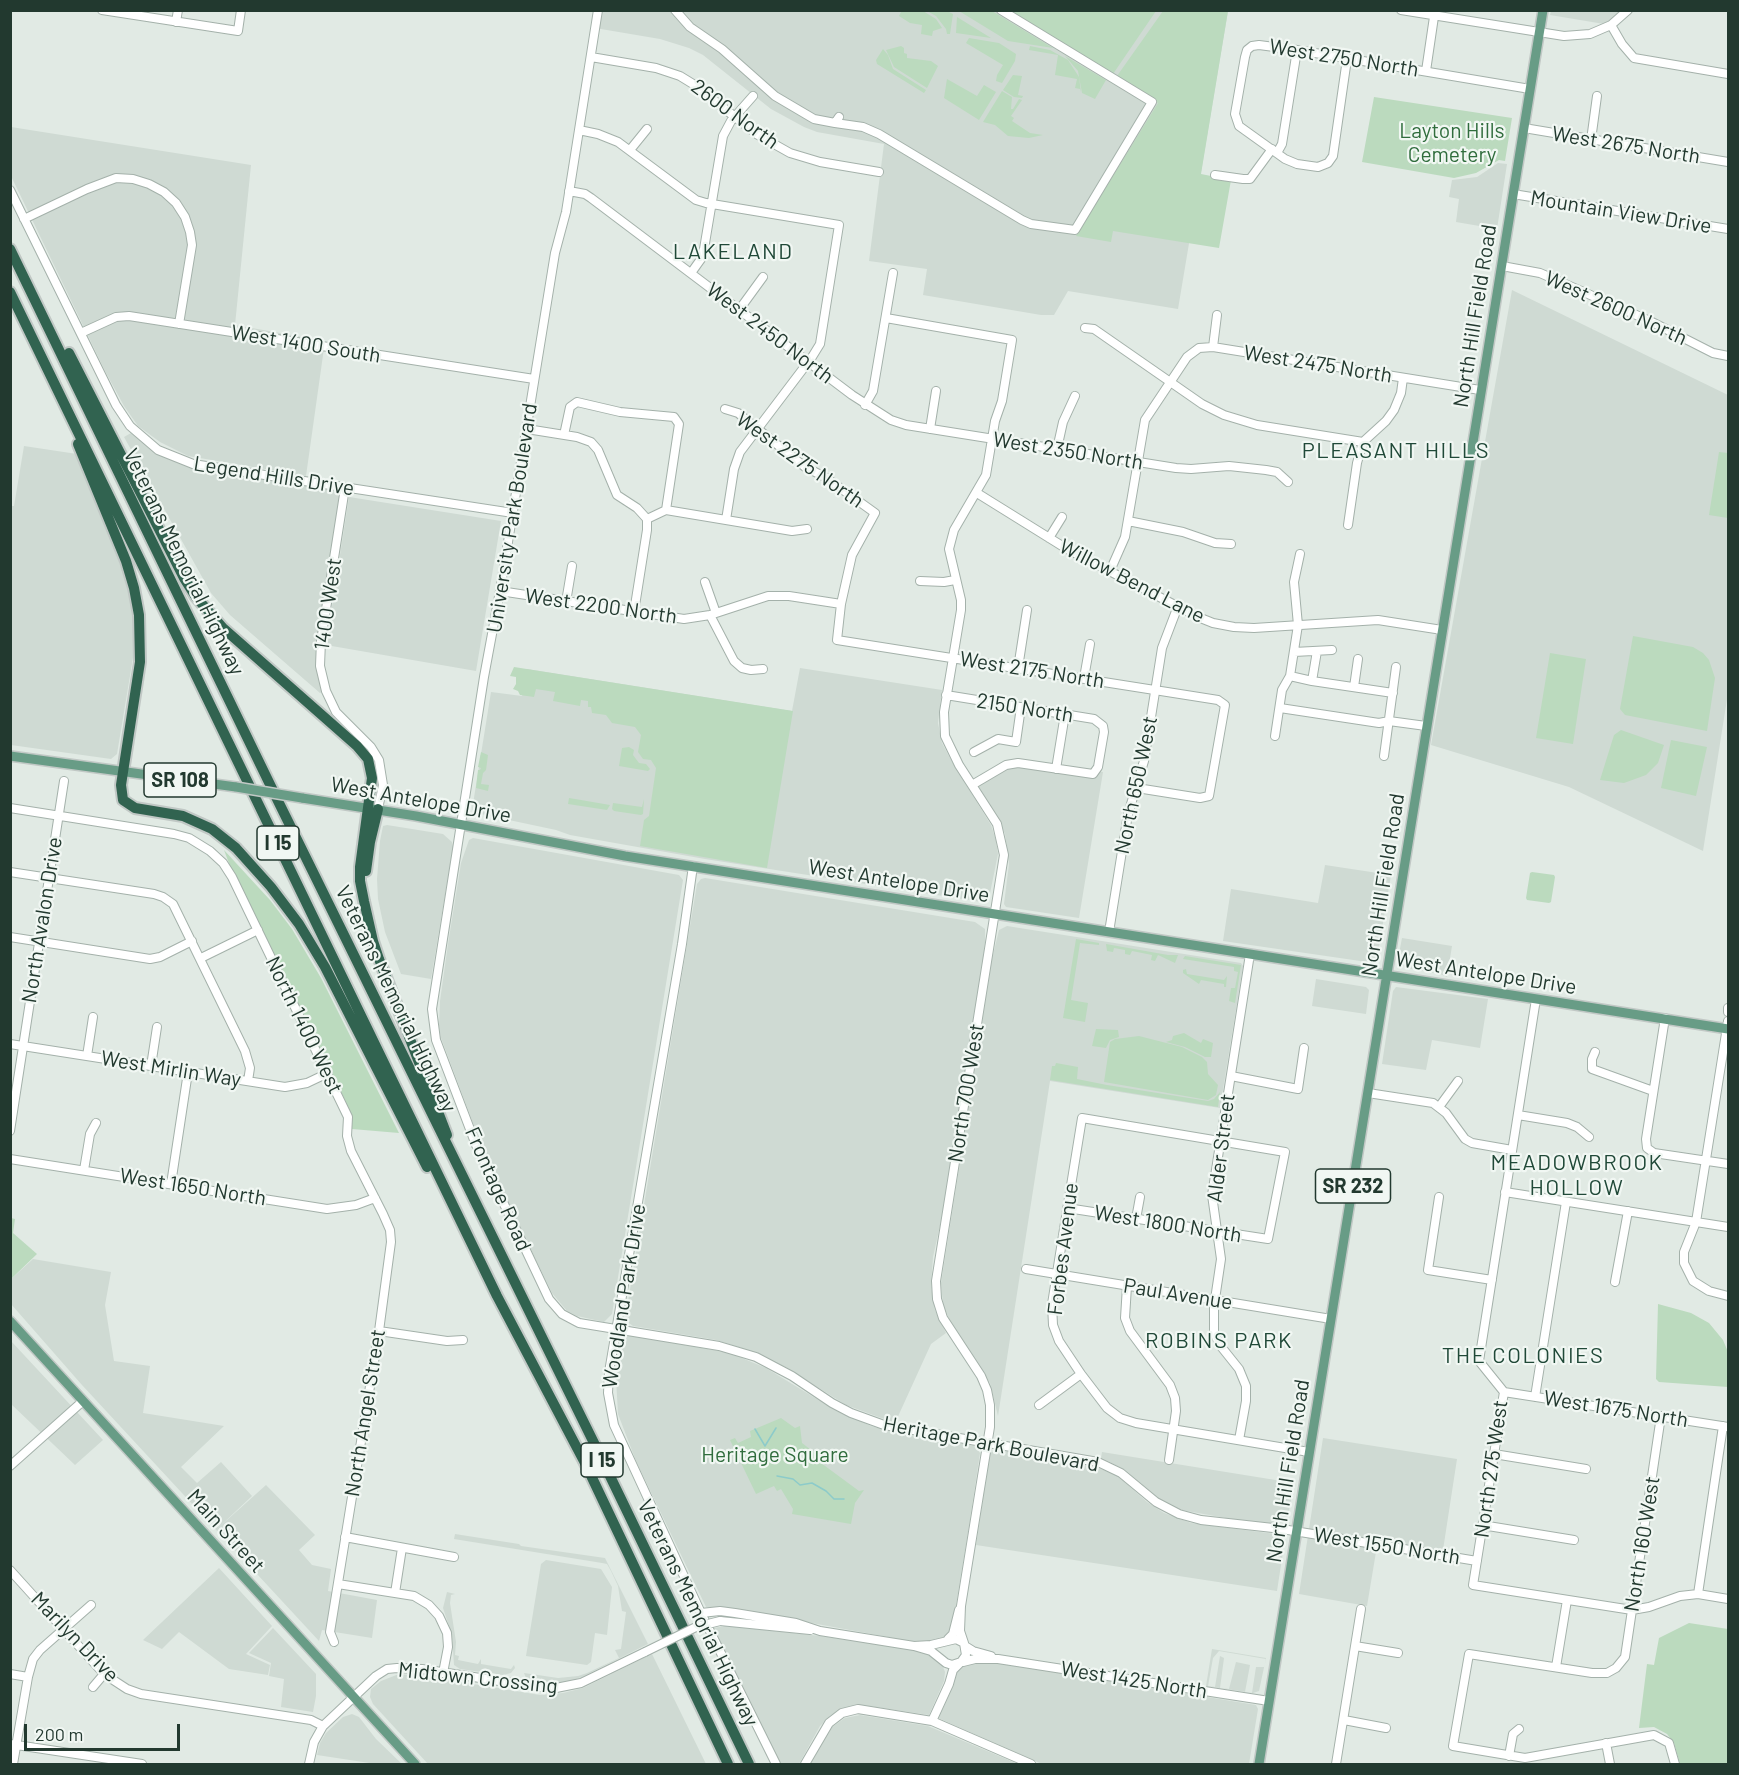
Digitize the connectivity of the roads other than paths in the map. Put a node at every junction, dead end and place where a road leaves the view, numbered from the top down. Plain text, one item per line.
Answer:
1 (102, 10) edge
2 (178, 10) edge
3 (241, 10) edge
4 (598, 10) edge
5 (675, 10) edge
6 (1001, 10) edge
7 (1401, 10) edge
8 (1542, 10) edge
9 (1628, 10) edge
10 (1435, 13) edge
11 (177, 22) junction
12 (1611, 25) junction
13 (1539, 32) junction
14 (1297, 50) junction
15 (591, 57) junction
16 (1347, 59) junction
17 (1426, 71) junction
18 (1728, 74) edge
19 (1530, 88) junction
20 (753, 96) dead end
21 (1598, 96) dead end
22 (735, 117) junction
23 (1524, 128) junction
24 (647, 129) dead end
25 (579, 130) junction
26 (1590, 140) junction
27 (630, 150) junction
28 (1275, 151) junction
29 (1728, 162) edge
30 (879, 172) dead end
31 (1215, 175) dead end
32 (10, 190) edge
33 (569, 191) junction
34 (1513, 194) junction
35 (711, 204) junction
36 (24, 219) junction
37 (1728, 230) edge
38 (10, 249) edge
39 (1502, 266) junction
40 (21, 270) junction
41 (692, 273) junction
42 (893, 273) dead end
43 (763, 277) dead end
44 (10, 292) edge
45 (739, 310) junction
46 (1217, 315) dead end
47 (886, 318) junction
48 (179, 324) junction
49 (1085, 328) dead end
50 (81, 333) junction
51 (1213, 347) junction
52 (1728, 356) edge
53 (808, 362) junction
54 (1403, 378) junction
55 (534, 379) junction
56 (1170, 381) junction
57 (59, 390) junction
58 (1480, 390) junction
59 (936, 392) dead end
60 (852, 395) joint
61 (1075, 396) dead end
62 (865, 405) junction
63 (725, 408) dead end
64 (526, 429) junction
65 (758, 429) junction
66 (930, 429) junction
67 (564, 435) junction
68 (992, 438) junction
69 (1363, 442) junction
70 (1058, 449) junction
71 (1137, 462) junction
72 (1288, 482) dead end
73 (345, 488) junction
74 (977, 494) junction
75 (666, 510) junction
76 (513, 513) junction
77 (1062, 517) dead end
78 (647, 519) junction
79 (726, 520) junction
80 (1128, 521) junction
81 (1348, 525) dead end
82 (807, 529) dead end
83 (1049, 538) junction
84 (1231, 544) dead end
85 (1300, 554) dead end
86 (572, 566) dead end
87 (1110, 571) junction
88 (955, 580) junction
89 (920, 581) dead end
90 (705, 582) dead end
91 (500, 591) junction
92 (566, 602) junction
93 (841, 604) junction
94 (1178, 606) junction
95 (1027, 610) dead end
96 (634, 612) junction
97 (713, 614) junction
98 (1298, 625) junction
99 (1443, 630) junction
100 (1090, 644) dead end
101 (1332, 650) dead end
102 (1317, 651) junction
103 (1294, 652) junction
104 (953, 658) junction
105 (1358, 659) dead end
106 (1396, 667) dead end
107 (1018, 668) junction
108 (763, 669) dead end
109 (1290, 676) junction
110 (1084, 678) junction
111 (1312, 681) junction
112 (1354, 687) junction
113 (1155, 690) junction
114 (1393, 693) junction
115 (946, 695) junction
116 (1021, 707) junction
117 (1280, 708) junction
118 (1065, 714) junction
119 (1389, 721) junction
120 (1426, 726) junction
121 (1275, 736) dead end
122 (974, 752) dead end
123 (10, 756) edge
124 (1384, 756) dead end
125 (1056, 769) junction
126 (123, 772) junction
127 (64, 781) dead end
128 (972, 785) junction
129 (1137, 788) junction
130 (10, 808) edge
131 (373, 808) junction
132 (59, 815) junction
133 (461, 824) junction
134 (693, 866) junction
135 (10, 872) edge
136 (49, 878) junction
137 (995, 914) junction
138 (258, 930) junction
139 (1108, 932) junction
140 (10, 937) edge
141 (39, 941) junction
142 (192, 941) junction
143 (1250, 954) junction
144 (201, 958) junction
145 (1386, 975) junction
146 (1536, 999) junction
147 (93, 1017) dead end
148 (1665, 1018) junction
149 (433, 1026) joint
150 (1728, 1026) edge
151 (157, 1027) dead end
152 (10, 1044) edge
153 (23, 1046) junction
154 (1304, 1048) dead end
155 (1595, 1052) dead end
156 (87, 1056) junction
157 (151, 1066) junction
158 (188, 1072) junction
159 (328, 1073) junction
160 (1231, 1077) junction
161 (248, 1081) junction
162 (1458, 1081) dead end
163 (1653, 1091) junction
164 (1368, 1093) junction
165 (1439, 1107) junction
166 (1518, 1115) junction
167 (96, 1123) dead end
168 (10, 1131) edge
169 (1589, 1137) dead end
170 (1220, 1141) junction
171 (1512, 1150) junction
172 (452, 1157) junction
173 (10, 1160) edge
174 (1706, 1161) junction
175 (1728, 1164) edge
176 (84, 1170) junction
177 (171, 1184) junction
178 (1505, 1192) junction
179 (1140, 1197) dead end
180 (1439, 1197) dead end
181 (375, 1198) junction
182 (1566, 1202) junction
183 (1067, 1208) junction
184 (1628, 1211) junction
185 (1136, 1220) junction
186 (1696, 1222) junction
187 (1728, 1227) edge
188 (390, 1230) joint
189 (1217, 1233) junction
190 (1026, 1269) dead end
191 (1057, 1275) junction
192 (1492, 1280) junction
193 (1615, 1282) dead end
194 (1127, 1286) junction
195 (497, 1296) junction
196 (1728, 1296) edge
197 (1215, 1299) junction
198 (560, 1312) joint
199 (1330, 1319) junction
200 (10, 1322) edge
201 (616, 1328) junction
202 (379, 1331) junction
203 (464, 1340) dead end
204 (1081, 1374) junction
205 (1504, 1392) junction
206 (1535, 1397) junction
207 (83, 1401) junction
208 (1039, 1404) dead end
209 (1661, 1416) junction
210 (1726, 1427) edge
211 (1173, 1430) junction
212 (1239, 1440) junction
213 (987, 1443) junction
214 (1310, 1452) junction
215 (1494, 1454) junction
216 (1169, 1460) dead end
217 (11, 1464) edge
218 (1586, 1469) dead end
219 (1482, 1525) junction
220 (1296, 1531) junction
221 (345, 1537) junction
222 (1574, 1540) dead end
223 (402, 1548) junction
224 (454, 1557) dead end
225 (1477, 1561) junction
226 (10, 1570) edge
227 (338, 1584) junction
228 (395, 1593) junction
229 (1698, 1594) junction
230 (1728, 1599) edge
231 (1567, 1600) junction
232 (91, 1605) dead end
233 (961, 1606) junction
234 (1361, 1609) dead end
235 (1632, 1610) junction
236 (701, 1614) junction
237 (64, 1628) junction
238 (820, 1631) junction
239 (947, 1640) junction
240 (334, 1642) dead end
241 (964, 1645) junction
242 (914, 1646) junction
243 (1355, 1646) junction
244 (1398, 1653) dead end
245 (998, 1659) junction
246 (943, 1661) junction
247 (960, 1663) junction
248 (1556, 1667) junction
249 (443, 1673) junction
250 (10, 1674) edge
251 (104, 1674) junction
252 (28, 1677) junction
253 (93, 1687) dead end
254 (353, 1696) junction
255 (942, 1696) junction
256 (1269, 1701) junction
257 (1344, 1720) junction
258 (932, 1721) junction
259 (323, 1726) junction
260 (1386, 1728) dead end
261 (1520, 1729) dead end
262 (1606, 1743) junction
263 (14, 1744) edge
264 (1509, 1756) junction
265 (14, 1764) edge
266 (142, 1764) edge
267 (309, 1764) edge
268 (415, 1764) edge
269 (728, 1764) edge
270 (749, 1764) edge
271 (776, 1764) edge
272 (805, 1764) edge
273 (1031, 1764) edge
274 (1259, 1764) edge
275 (1336, 1764) edge
276 (1610, 1764) edge
277 (1675, 1764) edge

1 - 11 street
2 - 11 street
3 - 11 street
4 - 15 street, University Park Boulevard
5 - 6 street
7 - 10 street
8 - 13 main road, North Hill Field Road / SR 232
9 - 12 street
10 - 13 street
10 - 17 street
12 - 13 street
12 - 18 street
13 - 19 main road, North Hill Field Road / SR 232
14 - 16 street, West 2750 North
14 - 28 street
14 - 28 street, West 2750 North
15 - 22 street, 2600 North
15 - 25 street, University Park Boulevard
16 - 17 street, West 2750 North
16 - 28 street
17 - 19 street, West 2750 North
19 - 23 main road, North Hill Field Road / SR 232
20 - 22 street
21 - 26 street
22 - 30 street, 2600 North
22 - 35 street
23 - 26 street, West 2675 North
23 - 34 main road, North Hill Field Road / SR 232
24 - 27 street
25 - 27 street
25 - 33 street, University Park Boulevard
26 - 29 street, West 2675 North
27 - 35 street
28 - 31 street
32 - 36 street, Legend Hills Drive
33 - 41 street, West 2450 North
33 - 55 street, University Park Boulevard
34 - 37 street, Mountain View Drive
34 - 39 main road, North Hill Field Road / SR 232
35 - 41 street
35 - 53 street
36 - 48 street
36 - 50 street, Legend Hills Drive
38 - 40 highway, Veterans Memorial Highway / I 15
39 - 52 street, West 2600 North
39 - 58 main road, North Hill Field Road / SR 232
40 - 131 highway
40 - 172 highway, Veterans Memorial Highway / I 15
41 - 45 street, West 2450 North
42 - 47 street
43 - 45 street
44 - 57 highway, Veterans Memorial Highway / I 15
45 - 53 street, West 2450 North
46 - 51 street
47 - 62 street
47 - 68 street
48 - 50 street, West 1400 South
48 - 55 street, West 1400 South
49 - 56 street
50 - 73 street, Legend Hills Drive
51 - 54 street, West 2475 North
51 - 56 street
53 - 60 street, West 2450 North
53 - 65 street
54 - 58 street, West 2475 North
54 - 69 street
55 - 64 street, University Park Boulevard
56 - 69 street
56 - 71 street
57 - 126 highway
57 - 195 highway, Veterans Memorial Highway / I 15
58 - 99 main road, North Hill Field Road / SR 232
59 - 66 street
60 - 62 street, West 2350 North
61 - 70 street
62 - 66 street, West 2350 North
63 - 65 street, West 2275 North
64 - 67 street
64 - 76 street, University Park Boulevard
65 - 79 street
65 - 93 street, West 2275 North
66 - 68 street, West 2350 North
67 - 75 street
67 - 78 street
68 - 70 street, West 2350 North
68 - 74 street
69 - 81 street
70 - 71 street, West 2350 North
71 - 72 street, West 2350 North
71 - 80 street
73 - 76 street, Legend Hills Drive
73 - 131 street, 1400 West
74 - 83 street, Willow Bend Lane
74 - 88 street
75 - 78 street
75 - 79 street
76 - 91 street, University Park Boulevard
77 - 83 street
78 - 96 street
79 - 82 street
80 - 84 street
80 - 87 street
83 - 87 street, Willow Bend Lane
85 - 98 street
86 - 92 street
87 - 94 street, Willow Bend Lane
88 - 89 street
88 - 104 street
90 - 97 street
91 - 92 street, West 2200 North
91 - 133 street, University Park Boulevard
92 - 96 street, West 2200 North
93 - 97 street, West 2200 North
93 - 104 street, West 2175 North
94 - 98 street, Willow Bend Lane
94 - 113 street, North 650 West
95 - 107 street
96 - 97 street, West 2200 North
97 - 108 street
98 - 99 street, Willow Bend Lane
98 - 103 street
99 - 120 main road, North Hill Field Road / SR 232
100 - 110 street
101 - 102 street
102 - 103 street
102 - 111 street
103 - 109 street
104 - 107 street, West 2175 North
104 - 115 street
105 - 112 street
106 - 114 street
107 - 110 street, West 2175 North
109 - 111 street
109 - 117 street
110 - 113 street, West 2175 North
111 - 112 street
112 - 114 street
113 - 129 street, North 650 West
113 - 129 street, West 2175 North
114 - 119 street
115 - 116 street, 2150 North
115 - 128 street, North 700 West
116 - 118 street, 2150 North
116 - 122 street
117 - 119 street
117 - 121 street
118 - 125 street
118 - 125 street, 2150 North
119 - 120 street
119 - 124 street
120 - 145 main road, North Hill Field Road / SR 232
123 - 126 main road, West Antelope Drive / SR 108
125 - 128 street
126 - 131 main road, West Antelope Drive / SR 108, bridge
126 - 195 highway
127 - 132 street, North Avalon Drive
128 - 137 street, North 700 West
129 - 139 street, North 650 West
130 - 132 street
131 - 133 main road, West Antelope Drive / SR 108
131 - 172 highway
132 - 136 street, North Avalon Drive
132 - 138 street, North 1400 West
133 - 134 main road, West Antelope Drive
133 - 149 street, University Park Boulevard
134 - 137 main road, West Antelope Drive
134 - 201 street, Woodland Park Drive
135 - 136 street
136 - 141 street, North Avalon Drive
136 - 142 street
137 - 139 main road, West Antelope Drive
137 - 213 street, North 700 West
138 - 144 street
138 - 159 street, North 1400 West
139 - 143 main road, West Antelope Drive
140 - 141 street
141 - 142 street
141 - 153 street, North Avalon Drive
142 - 144 street
143 - 145 main road, West Antelope Drive
143 - 160 street, Alder Street
144 - 161 street
145 - 146 main road, West Antelope Drive
145 - 164 main road, North Hill Field Road / SR 232
146 - 148 main road, West Antelope Drive
146 - 166 street
147 - 156 street
148 - 150 main road, West Antelope Drive
148 - 163 street
149 - 198 street, Frontage Road
150 - 174 street
151 - 157 street
152 - 153 street, West Mirlin Way
153 - 156 street, West Mirlin Way
153 - 168 street, North Avalon Drive
154 - 160 street
155 - 163 street
156 - 157 street, West Mirlin Way
157 - 158 street, West Mirlin Way
158 - 161 street, West Mirlin Way
158 - 177 street
159 - 161 street, West Mirlin Way
159 - 181 street, North 1400 West
160 - 170 street, Alder Street
162 - 165 street
163 - 174 street
164 - 165 street
164 - 199 main road, North Hill Field Road / SR 232
165 - 171 street
166 - 169 street
166 - 171 street
167 - 176 street
170 - 183 street, Forbes Avenue
170 - 189 street, Alder Street
170 - 189 street, West 1800 North
171 - 178 street
172 - 270 highway, Veterans Memorial Highway / I 15
173 - 176 street, West 1650 North
174 - 175 street
174 - 186 street
176 - 177 street, West 1650 North
177 - 181 street, West 1650 North
178 - 182 street
178 - 192 street
179 - 185 street
180 - 192 street
181 - 188 street, North 1400 West
182 - 184 street
182 - 206 street
183 - 185 street, West 1800 North
183 - 191 street, Forbes Avenue
184 - 186 street
184 - 193 street
185 - 189 street, West 1800 North
186 - 187 street
186 - 196 street
188 - 202 street, North Angel Street
189 - 197 street, Alder Street
190 - 191 street, Paul Avenue
191 - 194 street, Paul Avenue
191 - 204 street, Forbes Avenue
192 - 205 street, North 275 West
194 - 197 street, Paul Avenue
194 - 211 street
195 - 269 highway, Veterans Memorial Highway / I 15
197 - 199 street, Paul Avenue
197 - 212 street, Alder Street
198 - 201 street, Heritage Park Boulevard
199 - 214 main road, North Hill Field Road / SR 232
200 - 207 main road, Main Street
201 - 213 street, Heritage Park Boulevard
201 - 236 street, Woodland Park Drive
202 - 203 street
202 - 221 street, North Angel Street
204 - 208 street
204 - 211 street, Forbes Avenue
205 - 206 street, West 1675 North
205 - 215 street, North 275 West
206 - 209 street, West 1675 North
207 - 217 street
207 - 254 main road, Main Street
209 - 210 street, West 1675 North
209 - 235 street, North 160 West
210 - 229 street
211 - 212 street, Forbes Avenue
211 - 216 street
212 - 214 street, Forbes Avenue
213 - 220 street, Heritage Park Boulevard
213 - 233 street, North 700 West
214 - 220 main road, North Hill Field Road / SR 232
215 - 218 street
215 - 219 street, North 275 West
219 - 222 street
219 - 225 street, North 275 West
220 - 225 street, West 1550 North
220 - 256 main road, North Hill Field Road / SR 232
221 - 223 street
221 - 227 street, North Angel Street
223 - 224 street
223 - 228 street
225 - 231 street, North 275 West
226 - 237 street, Marilyn Drive
227 - 228 street
227 - 240 street, North Angel Street
228 - 249 street
229 - 230 street
229 - 235 street
231 - 235 street
231 - 248 street
232 - 237 street
233 - 239 street
233 - 241 street
234 - 243 street
235 - 248 street, North 160 West
236 - 238 street
236 - 271 street, Woodland Park Drive
237 - 251 street, Marilyn Drive
237 - 252 street
238 - 242 street
238 - 249 street, Midtown Crossing, bridge
239 - 241 street
239 - 242 street
239 - 246 street
241 - 245 street, West 1425 North
241 - 247 street
242 - 246 street
243 - 244 street
243 - 257 street
245 - 247 street, West 1425 North
245 - 256 street, West 1425 North
246 - 247 street
246 - 255 street
247 - 255 street
248 - 264 street
249 - 254 street, Midtown Crossing
250 - 252 street
251 - 253 street
251 - 259 street, Marilyn Drive
252 - 263 street
254 - 259 street, Midtown Crossing
254 - 268 main road, Main Street
255 - 258 street
256 - 274 main road, North Hill Field Road / SR 232
257 - 260 street
257 - 275 street
258 - 272 street
258 - 273 street
259 - 267 street
261 - 264 street
262 - 264 street
262 - 276 street
262 - 277 street
263 - 265 street
263 - 266 street

